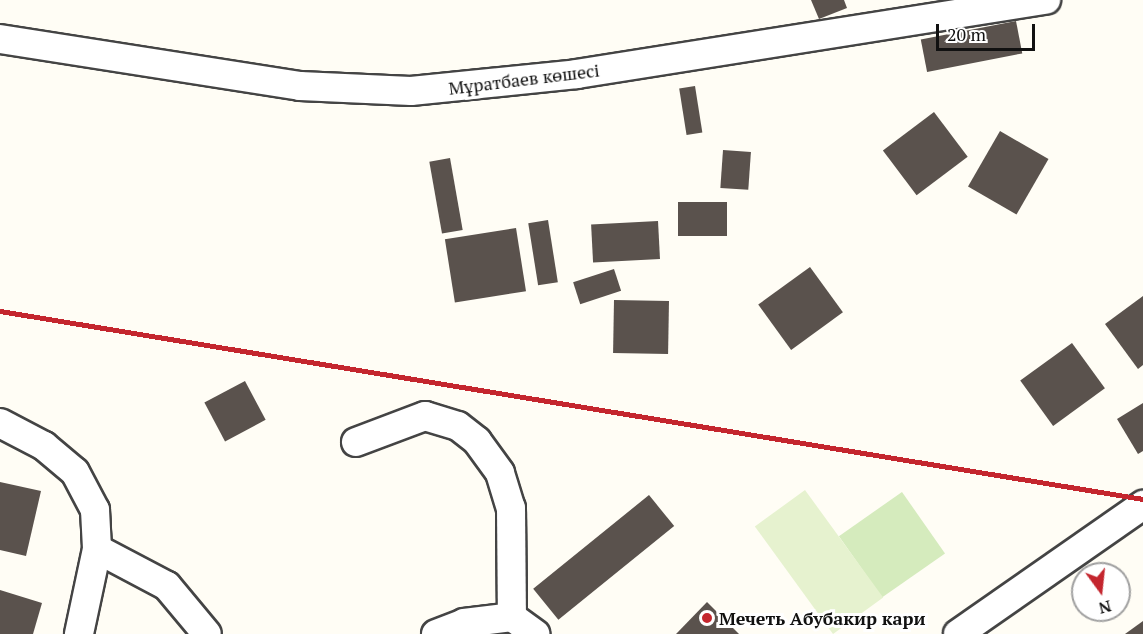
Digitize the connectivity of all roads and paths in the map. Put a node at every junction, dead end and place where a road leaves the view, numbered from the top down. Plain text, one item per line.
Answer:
1 (1046, 0) edge
2 (0, 39) edge
3 (0, 423) edge
4 (356, 442) dead end
5 (1143, 505) edge
6 (97, 549) junction
7 (512, 616) junction
8 (79, 634) edge
9 (207, 634) edge
10 (436, 634) edge
11 (535, 634) edge
12 (958, 634) edge

1 - 2 street, Мұратбаев көшесі
3 - 6 street
4 - 7 street
5 - 12 street
6 - 8 street
6 - 9 street
7 - 10 street
7 - 11 street

